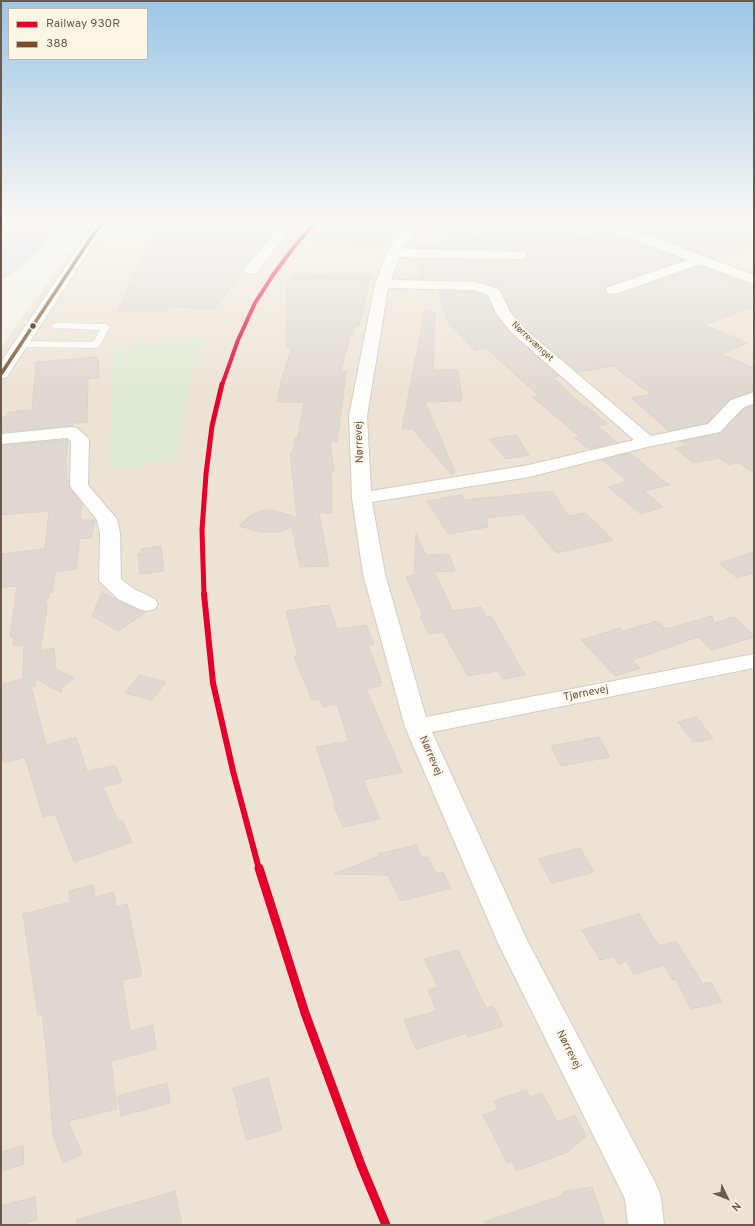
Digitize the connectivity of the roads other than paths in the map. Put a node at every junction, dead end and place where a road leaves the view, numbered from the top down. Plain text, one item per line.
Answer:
1 (63, 280) edge
2 (383, 280) edge
3 (641, 280) edge
4 (382, 284) junction
5 (613, 290) dead end
6 (56, 326) dead end
7 (21, 344) junction
8 (1, 374) edge
9 (754, 397) edge
10 (1, 439) edge
11 (647, 442) junction
12 (362, 498) junction
13 (147, 604) dead end
14 (754, 661) edge
15 (417, 727) junction
16 (646, 1225) edge

1 - 7 street
2 - 4 street, Nørrevej
3 - 5 street
4 - 11 street, Nørrevænget
4 - 12 street, Nørrevej
6 - 7 lane
7 - 8 street
9 - 11 street
10 - 13 street
11 - 12 street
12 - 15 street, Nørrevej
14 - 15 street, Tjørnevej
15 - 16 street, Nørrevej

